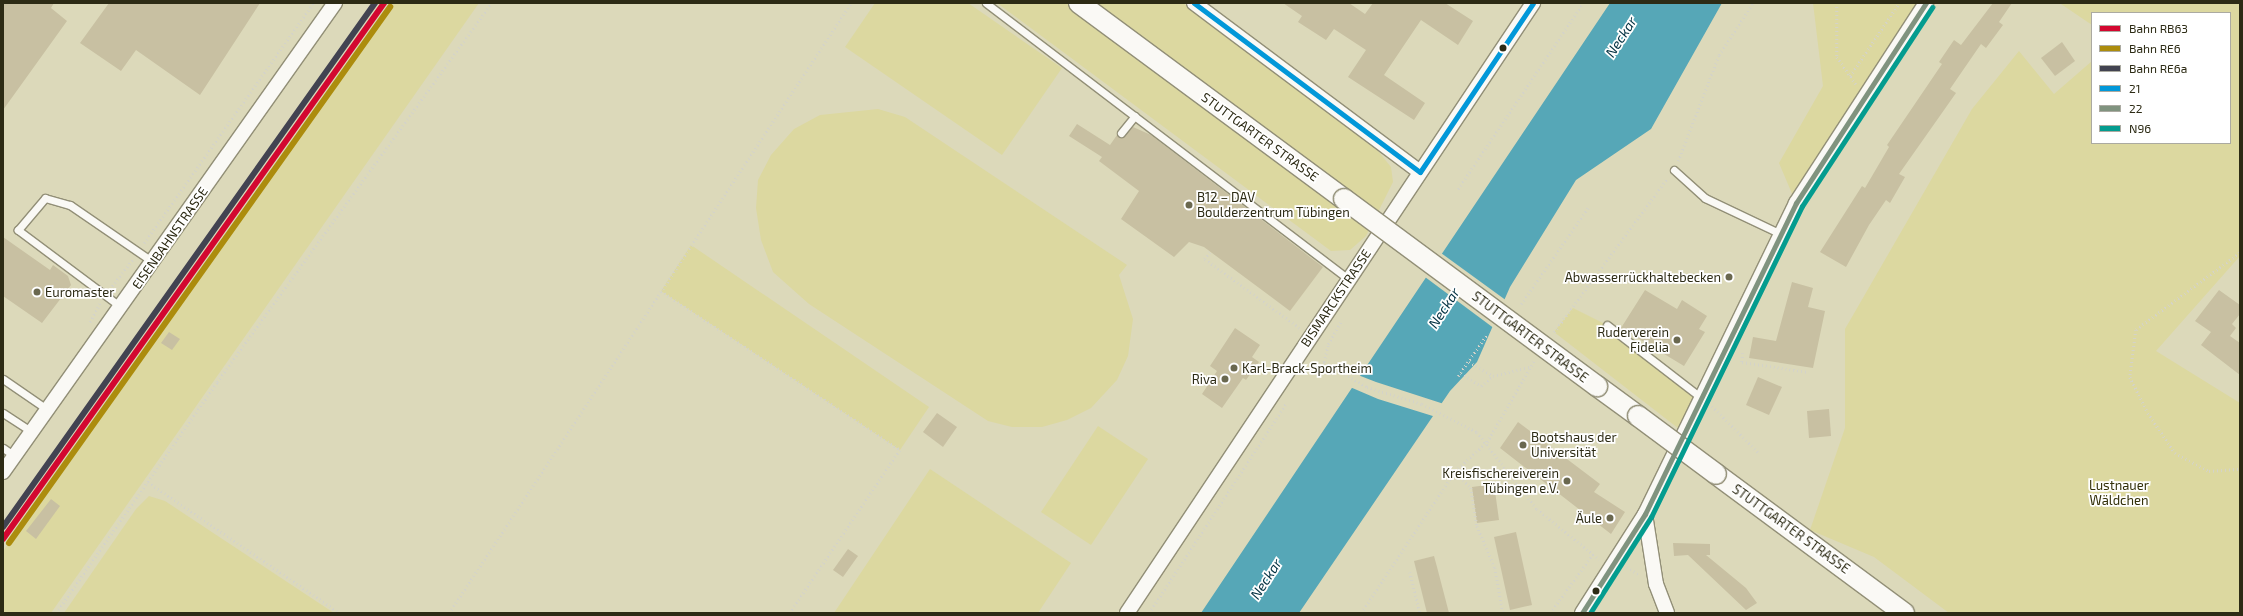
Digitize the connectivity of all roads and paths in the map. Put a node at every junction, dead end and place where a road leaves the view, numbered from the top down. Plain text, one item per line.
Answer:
1 (335, 3) edge
2 (490, 3) edge
3 (851, 3) edge
4 (986, 3) edge
5 (1079, 3) edge
6 (1194, 3) edge
7 (1533, 3) edge
8 (1583, 3) edge
9 (1753, 3) edge
10 (1837, 3) edge
11 (1898, 3) edge
12 (1926, 3) edge
13 (1850, 76) junction
14 (1865, 98) junction
15 (1135, 116) junction
16 (1121, 133) dead end
17 (1674, 170) junction
18 (1420, 172) junction
19 (1458, 189) dead end
20 (1588, 208) dead end
21 (1779, 233) junction
22 (1210, 252) dead end
23 (2240, 253) edge
24 (153, 262) junction
25 (1348, 279) junction
26 (661, 291) junction
27 (1521, 304) dead end
28 (121, 307) junction
29 (1607, 325) dead end
30 (1488, 334) dead end
31 (1310, 335) junction
32 (1550, 338) dead end
33 (1743, 353) dead end
34 (1538, 355) dead end
35 (1469, 362) junction
36 (1530, 367) junction
37 (1808, 372) dead end
38 (1461, 373) junction
39 (1458, 376) dead end
40 (1493, 376) junction
41 (1302, 377) dead end
42 (3, 379) edge
43 (1700, 397) junction
44 (1287, 401) dead end
45 (48, 410) junction
46 (3, 413) edge
47 (32, 432) junction
48 (1487, 442) junction
49 (3, 448) edge
50 (1758, 452) dead end
51 (15, 456) junction
52 (2240, 469) edge
53 (1455, 471) junction
54 (3, 472) edge
55 (148, 482) junction
56 (1645, 514) junction
57 (1593, 554) junction
58 (1614, 566) junction
59 (1410, 572) dead end
60 (1656, 584) junction
61 (56, 613) edge
62 (340, 613) edge
63 (449, 613) edge
64 (790, 613) edge
65 (1127, 613) edge
66 (1149, 613) edge
67 (1361, 613) edge
68 (1420, 613) edge
69 (1503, 613) edge
70 (1550, 613) edge
71 (1582, 613) edge
72 (1667, 613) edge
73 (1904, 613) edge

1 - 24 street, EISENBAHNSTRASSE
2 - 55 path
3 - 26 path
4 - 15 lane
5 - 73 main road, STUTTGARTER STRASSE, bridge
6 - 18 street
7 - 18 street, BISMARCKSTRASSE
8 - 19 path
9 - 17 path
10 - 13 path
11 - 13 path
12 - 14 street
13 - 14 path
14 - 21 street
15 - 16 lane
15 - 25 lane
17 - 21 lane
17 - 32 path
18 - 25 street, BISMARCKSTRASSE
20 - 27 path
21 - 43 street
22 - 31 path
23 - 52 path
24 - 28 street, EISENBAHNSTRASSE
24 - 28 lane
25 - 31 street, BISMARCKSTRASSE
26 - 63 path
26 - 64 path
28 - 45 street, EISENBAHNSTRASSE
29 - 43 lane
30 - 35 path
31 - 65 street, BISMARCKSTRASSE
33 - 37 path
34 - 36 path
35 - 38 path
35 - 40 path
36 - 40 path
36 - 48 path
38 - 39 path
38 - 40 path
41 - 48 path
42 - 45 lane
43 - 50 path
43 - 56 street
44 - 66 path
45 - 47 street, EISENBAHNSTRASSE
46 - 47 lane
47 - 51 street, EISENBAHNSTRASSE
48 - 53 path
48 - 57 path
49 - 51 lane
51 - 54 street, EISENBAHNSTRASSE
53 - 67 path
53 - 69 path
55 - 61 path
55 - 62 path
56 - 58 street
56 - 60 street
57 - 58 path
57 - 70 path
58 - 60 path
58 - 71 street
59 - 68 path
60 - 72 street

